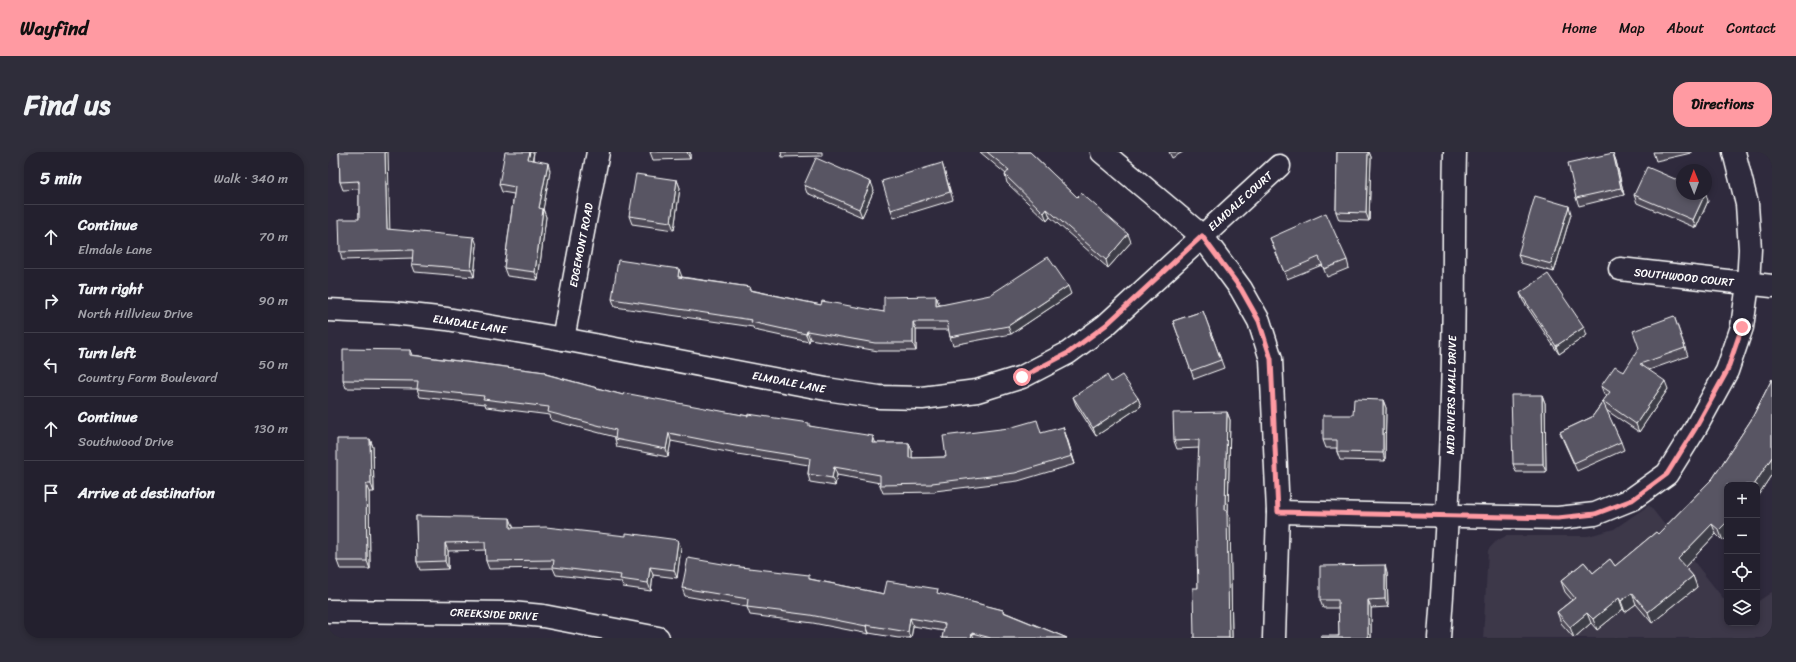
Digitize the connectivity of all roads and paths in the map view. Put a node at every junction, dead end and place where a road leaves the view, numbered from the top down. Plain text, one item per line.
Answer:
1 (598, 152) edge
2 (1102, 152) edge
3 (1455, 152) edge
4 (1734, 152) edge
5 (1279, 166) dead end
6 (1202, 236) junction
7 (1620, 270) dead end
8 (1748, 284) junction
9 (1772, 286) edge
10 (328, 310) edge
11 (563, 339) junction
12 (1278, 512) junction
13 (1448, 516) junction
14 (328, 611) edge
15 (584, 631) edge
16 (658, 638) edge
17 (1274, 638) edge
18 (1439, 638) edge

1 - 11 street, EDGEMONT ROAD
2 - 6 street
3 - 13 street, MID RIVERS MALL DRIVE
4 - 8 street
5 - 6 street, ELMDALE COURT
6 - 11 street, ELMDALE LANE
6 - 12 street
7 - 8 street, SOUTHWOOD COURT
8 - 9 street, SOUTHWOOD COURT
8 - 13 street
10 - 11 street, ELMDALE LANE
12 - 13 street
12 - 17 street
13 - 18 street, MID RIVERS MALL DRIVE
14 - 15 street, CREEKSIDE DRIVE
15 - 16 street, CREEKSIDE DRIVE

